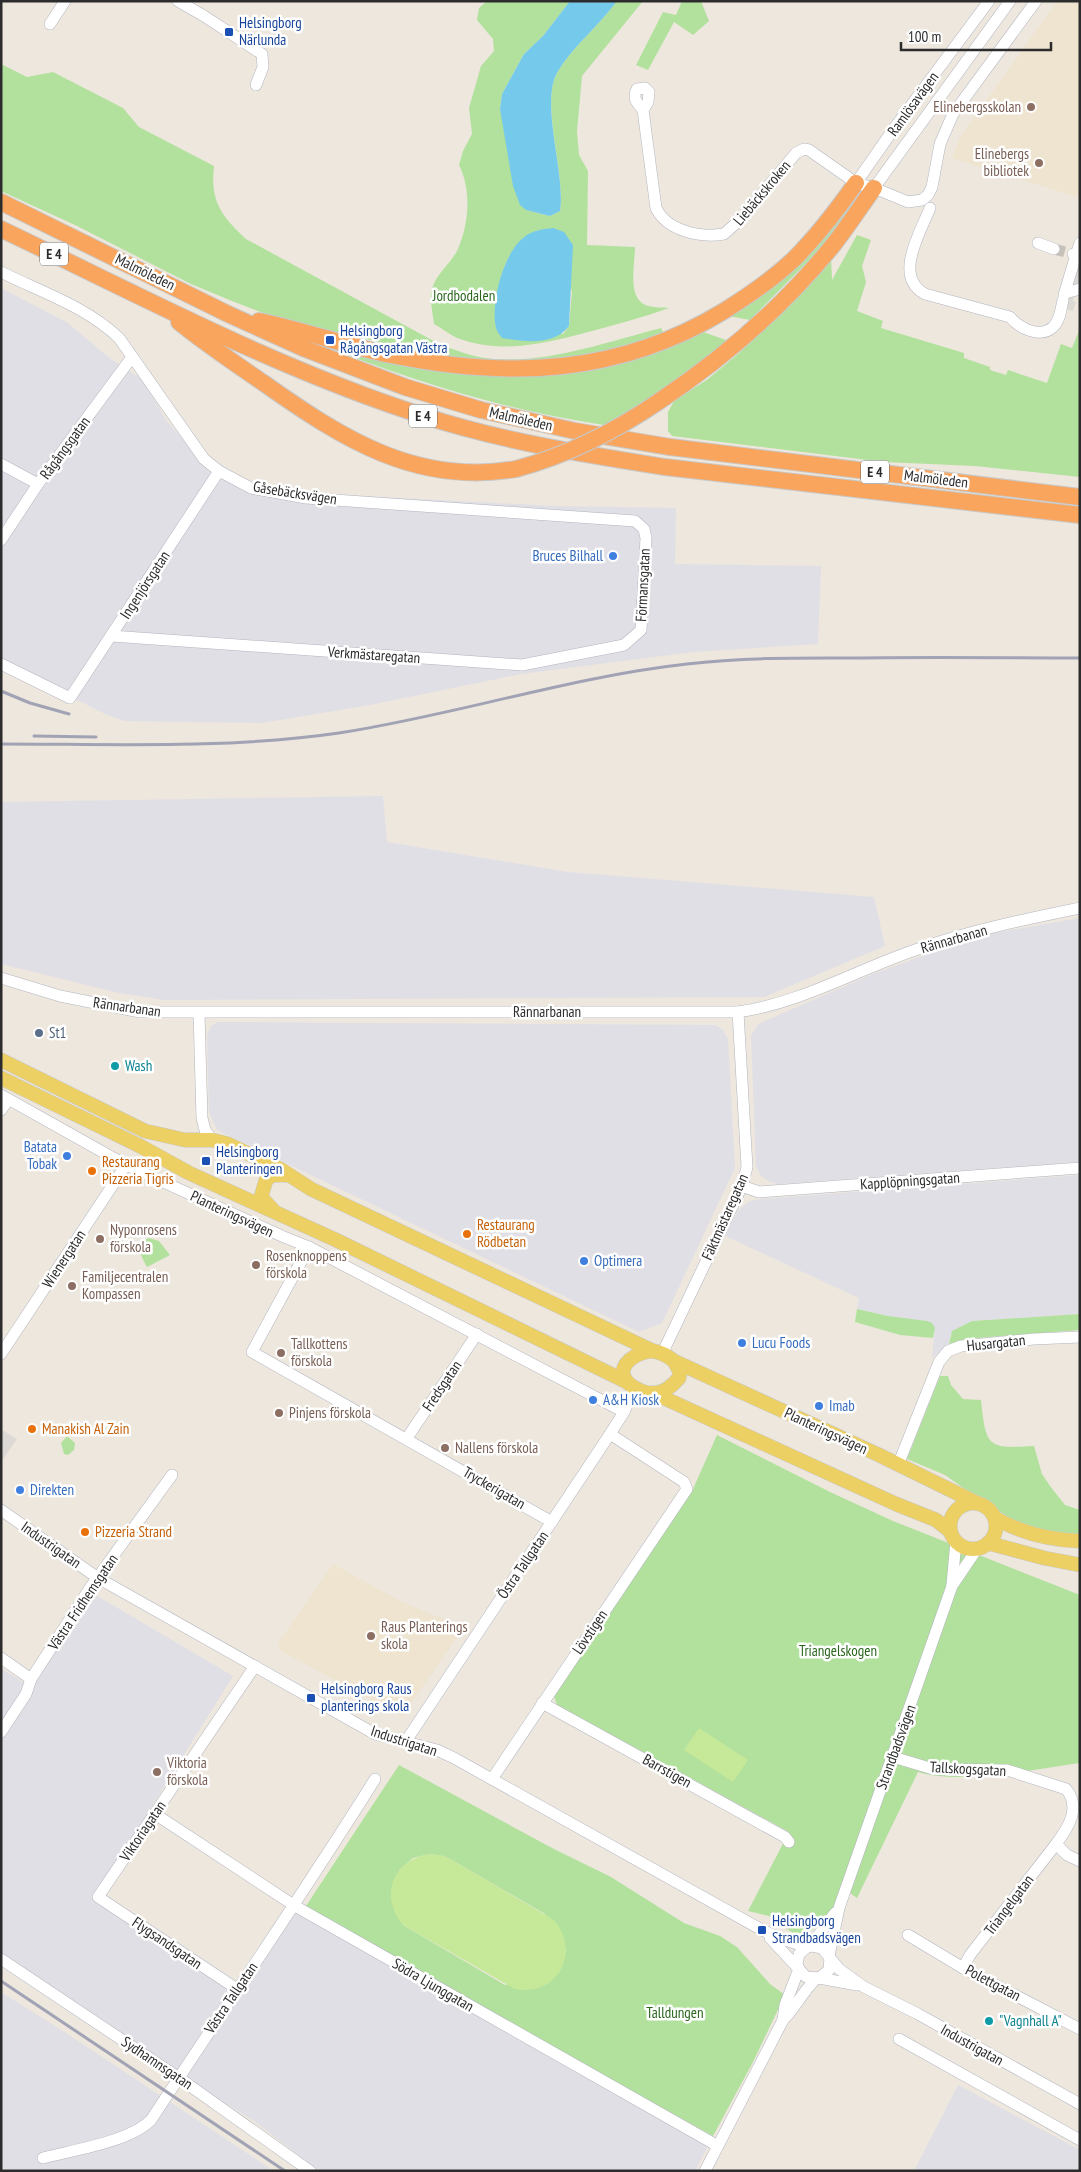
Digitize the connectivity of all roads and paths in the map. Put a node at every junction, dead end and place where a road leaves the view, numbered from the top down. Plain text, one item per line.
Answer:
1 (65, 1) edge
2 (178, 1) edge
3 (989, 1) edge
4 (1010, 1) edge
5 (1036, 1) edge
6 (50, 24) dead end
7 (256, 85) dead end
8 (644, 110) dead end
9 (856, 183) junction
10 (874, 188) junction
11 (1, 202) edge
12 (930, 208) dead end
13 (1, 229) edge
14 (1038, 243) dead end
15 (1080, 243) edge
16 (1054, 249) tunnel mouth
17 (1076, 255) edge
18 (1, 272) edge
19 (1080, 289) edge
20 (1064, 295) junction
21 (158, 305) junction
22 (228, 314) junction
23 (132, 357) junction
24 (1, 464) edge
25 (219, 471) junction
26 (38, 484) junction
27 (1080, 497) edge
28 (1080, 515) edge
29 (644, 529) joint
30 (1, 540) edge
31 (111, 636) junction
32 (633, 638) joint
33 (1, 664) edge
34 (1080, 908) edge
35 (1, 978) edge
36 (738, 1012) junction
37 (199, 1013) junction
38 (1, 1060) edge
39 (1, 1078) edge
40 (5, 1098) edge
41 (1, 1110) edge
42 (212, 1140) junction
43 (126, 1165) junction
44 (1080, 1168) edge
45 (290, 1176) junction
46 (742, 1186) junction
47 (279, 1214) junction
48 (309, 1247) junction
49 (477, 1334) junction
50 (1080, 1337) edge
51 (658, 1353) junction
52 (1, 1354) edge
53 (674, 1361) junction
54 (631, 1384) junction
55 (653, 1394) junction
56 (624, 1412) junction
57 (610, 1434) junction
58 (406, 1438) junction
59 (898, 1464) junction
60 (172, 1475) dead end
61 (977, 1503) junction
62 (1, 1510) edge
63 (995, 1518) junction
64 (552, 1522) junction
65 (953, 1536) junction
66 (1080, 1541) edge
67 (983, 1546) junction
68 (1080, 1565) edge
69 (98, 1578) junction
70 (952, 1586) junction
71 (1, 1658) edge
72 (255, 1666) junction
73 (31, 1679) junction
74 (542, 1703) junction
75 (1, 1732) edge
76 (406, 1741) junction
77 (893, 1757) junction
78 (375, 1779) dead end
79 (492, 1779) junction
80 (155, 1814) junction
81 (789, 1842) dead end
82 (1056, 1844) junction
83 (1080, 1861) edge
84 (98, 1897) joint
85 (295, 1906) junction
86 (839, 1908) junction
87 (762, 1930) junction
88 (908, 1935) dead end
89 (809, 1947) junction
90 (829, 1957) junction
91 (1, 1959) edge
92 (798, 1968) junction
93 (963, 1968) junction
94 (818, 1978) junction
95 (864, 1987) junction
96 (237, 1989) junction
97 (783, 2020) junction
98 (1079, 2025) edge
99 (899, 2039) dead end
100 (179, 2078) junction
101 (1080, 2104) edge
102 (1080, 2140) edge
103 (718, 2146) junction
104 (43, 2158) dead end
105 (310, 2171) edge
106 (705, 2171) edge

1 - 6 street
2 - 7 street
3 - 9 street, Ramlösavägen
4 - 10 street, Ramlösavägen
5 - 10 street
8 - 9 street, Liebäckskroken
9 - 10 street
9 - 22 highway
10 - 21 highway, bridge
11 - 22 highway, Malmöleden / E 4
12 - 20 street
13 - 21 highway, Malmöleden / E 4
14 - 16 street
15 - 17 street
17 - 20 street
18 - 23 street, Gåsebäcksvägen
19 - 20 street
21 - 28 highway, Malmöleden / E 4
22 - 27 highway, Malmöleden / E 4
23 - 25 street, Gåsebäcksvägen
23 - 26 street, Rågångsgatan
24 - 26 street
25 - 29 street, Gåsebäcksvägen
25 - 31 street, Ingenjörsgatan
26 - 30 street, Rågångsgatan
29 - 32 street, Förmansgatan
31 - 32 street, Verkmästaregatan
31 - 33 street, Ingenjörsgatan
34 - 36 street, Rännarbanan
35 - 37 street, Rännarbanan
36 - 37 street, Rännarbanan
36 - 46 street, Fäktmästaregatan
37 - 42 street
38 - 42 main road
39 - 47 main road, Planteringsvägen
40 - 41 street
40 - 43 street, Planteringsvägen
42 - 45 main road
43 - 48 street, Planteringsvägen
43 - 52 street, Wienergatan
44 - 46 street, Kapplöpningsgatan
45 - 47 main road
45 - 51 main road
46 - 51 street, Fäktmästaregatan
47 - 54 main road, Planteringsvägen
48 - 49 street, Planteringsvägen
48 - 58 street, Tryckerigatan
49 - 56 street, Planteringsvägen
49 - 58 street, Fredsgatan
50 - 59 street, Husargatan
51 - 53 main road
51 - 54 main road
53 - 55 main road
53 - 59 main road, Planteringsvägen
54 - 55 main road
54 - 56 street, Östra Tallgatan
55 - 65 main road
56 - 57 street, Östra Tallgatan
57 - 64 street, Östra Tallgatan
57 - 74 street, Lövstigen
58 - 64 street, Tryckerigatan
59 - 61 main road, Planteringsvägen
60 - 69 street, Västra Fridhemsgatan
61 - 63 main road
61 - 65 main road
62 - 69 street, Industrigatan
63 - 66 main road
63 - 67 main road
64 - 76 street, Östra Tallgatan
65 - 67 main road
65 - 70 street, Strandbadsvägen
67 - 68 main road
67 - 70 street, Strandbadsvägen
69 - 72 street, Industrigatan
69 - 73 street, Västra Fridhemsgatan
70 - 77 street, Strandbadsvägen
71 - 73 street
72 - 76 street, Industrigatan
72 - 80 street, Viktoriagatan
73 - 75 street, Västra Fridhemsgatan
74 - 79 street, Lövstigen
74 - 81 street, Barrstigen
76 - 79 street, Industrigatan
77 - 82 street, Tallskogsgatan
77 - 86 street, Strandbadsvägen
78 - 85 street, Västra Tallgatan
79 - 87 street, Industrigatan
80 - 84 street, Viktoriagatan
80 - 85 street, Södra Ljunggatan
82 - 83 street
82 - 93 street, Triangelgatan
84 - 96 street, Flygsandsgatan
85 - 96 street, Västra Tallgatan
85 - 103 street, Södra Ljunggatan
86 - 89 street, Strandbadsvägen
86 - 90 street, Strandbadsvägen
87 - 89 street, Industrigatan
87 - 92 street, Industrigatan
88 - 93 street, Polettgatan
89 - 90 street
89 - 92 street, Strandbadsvägen
90 - 94 street, Strandbadsvägen
90 - 95 street, Industrigatan
91 - 100 street, Sydhamnsgatan
92 - 94 street
92 - 97 street, Strandbadsvägen
93 - 98 street, Polettgatan
94 - 95 street, Industrigatan
94 - 97 street, Strandbadsvägen
95 - 101 street, Industrigatan
96 - 100 street, Västra Tallgatan
97 - 103 street, Strandbadsvägen
99 - 102 street, Industrigatan
100 - 104 street, Västra Tallgatan
100 - 105 street, Sydhamnsgatan
103 - 106 street, Strandbadsvägen

